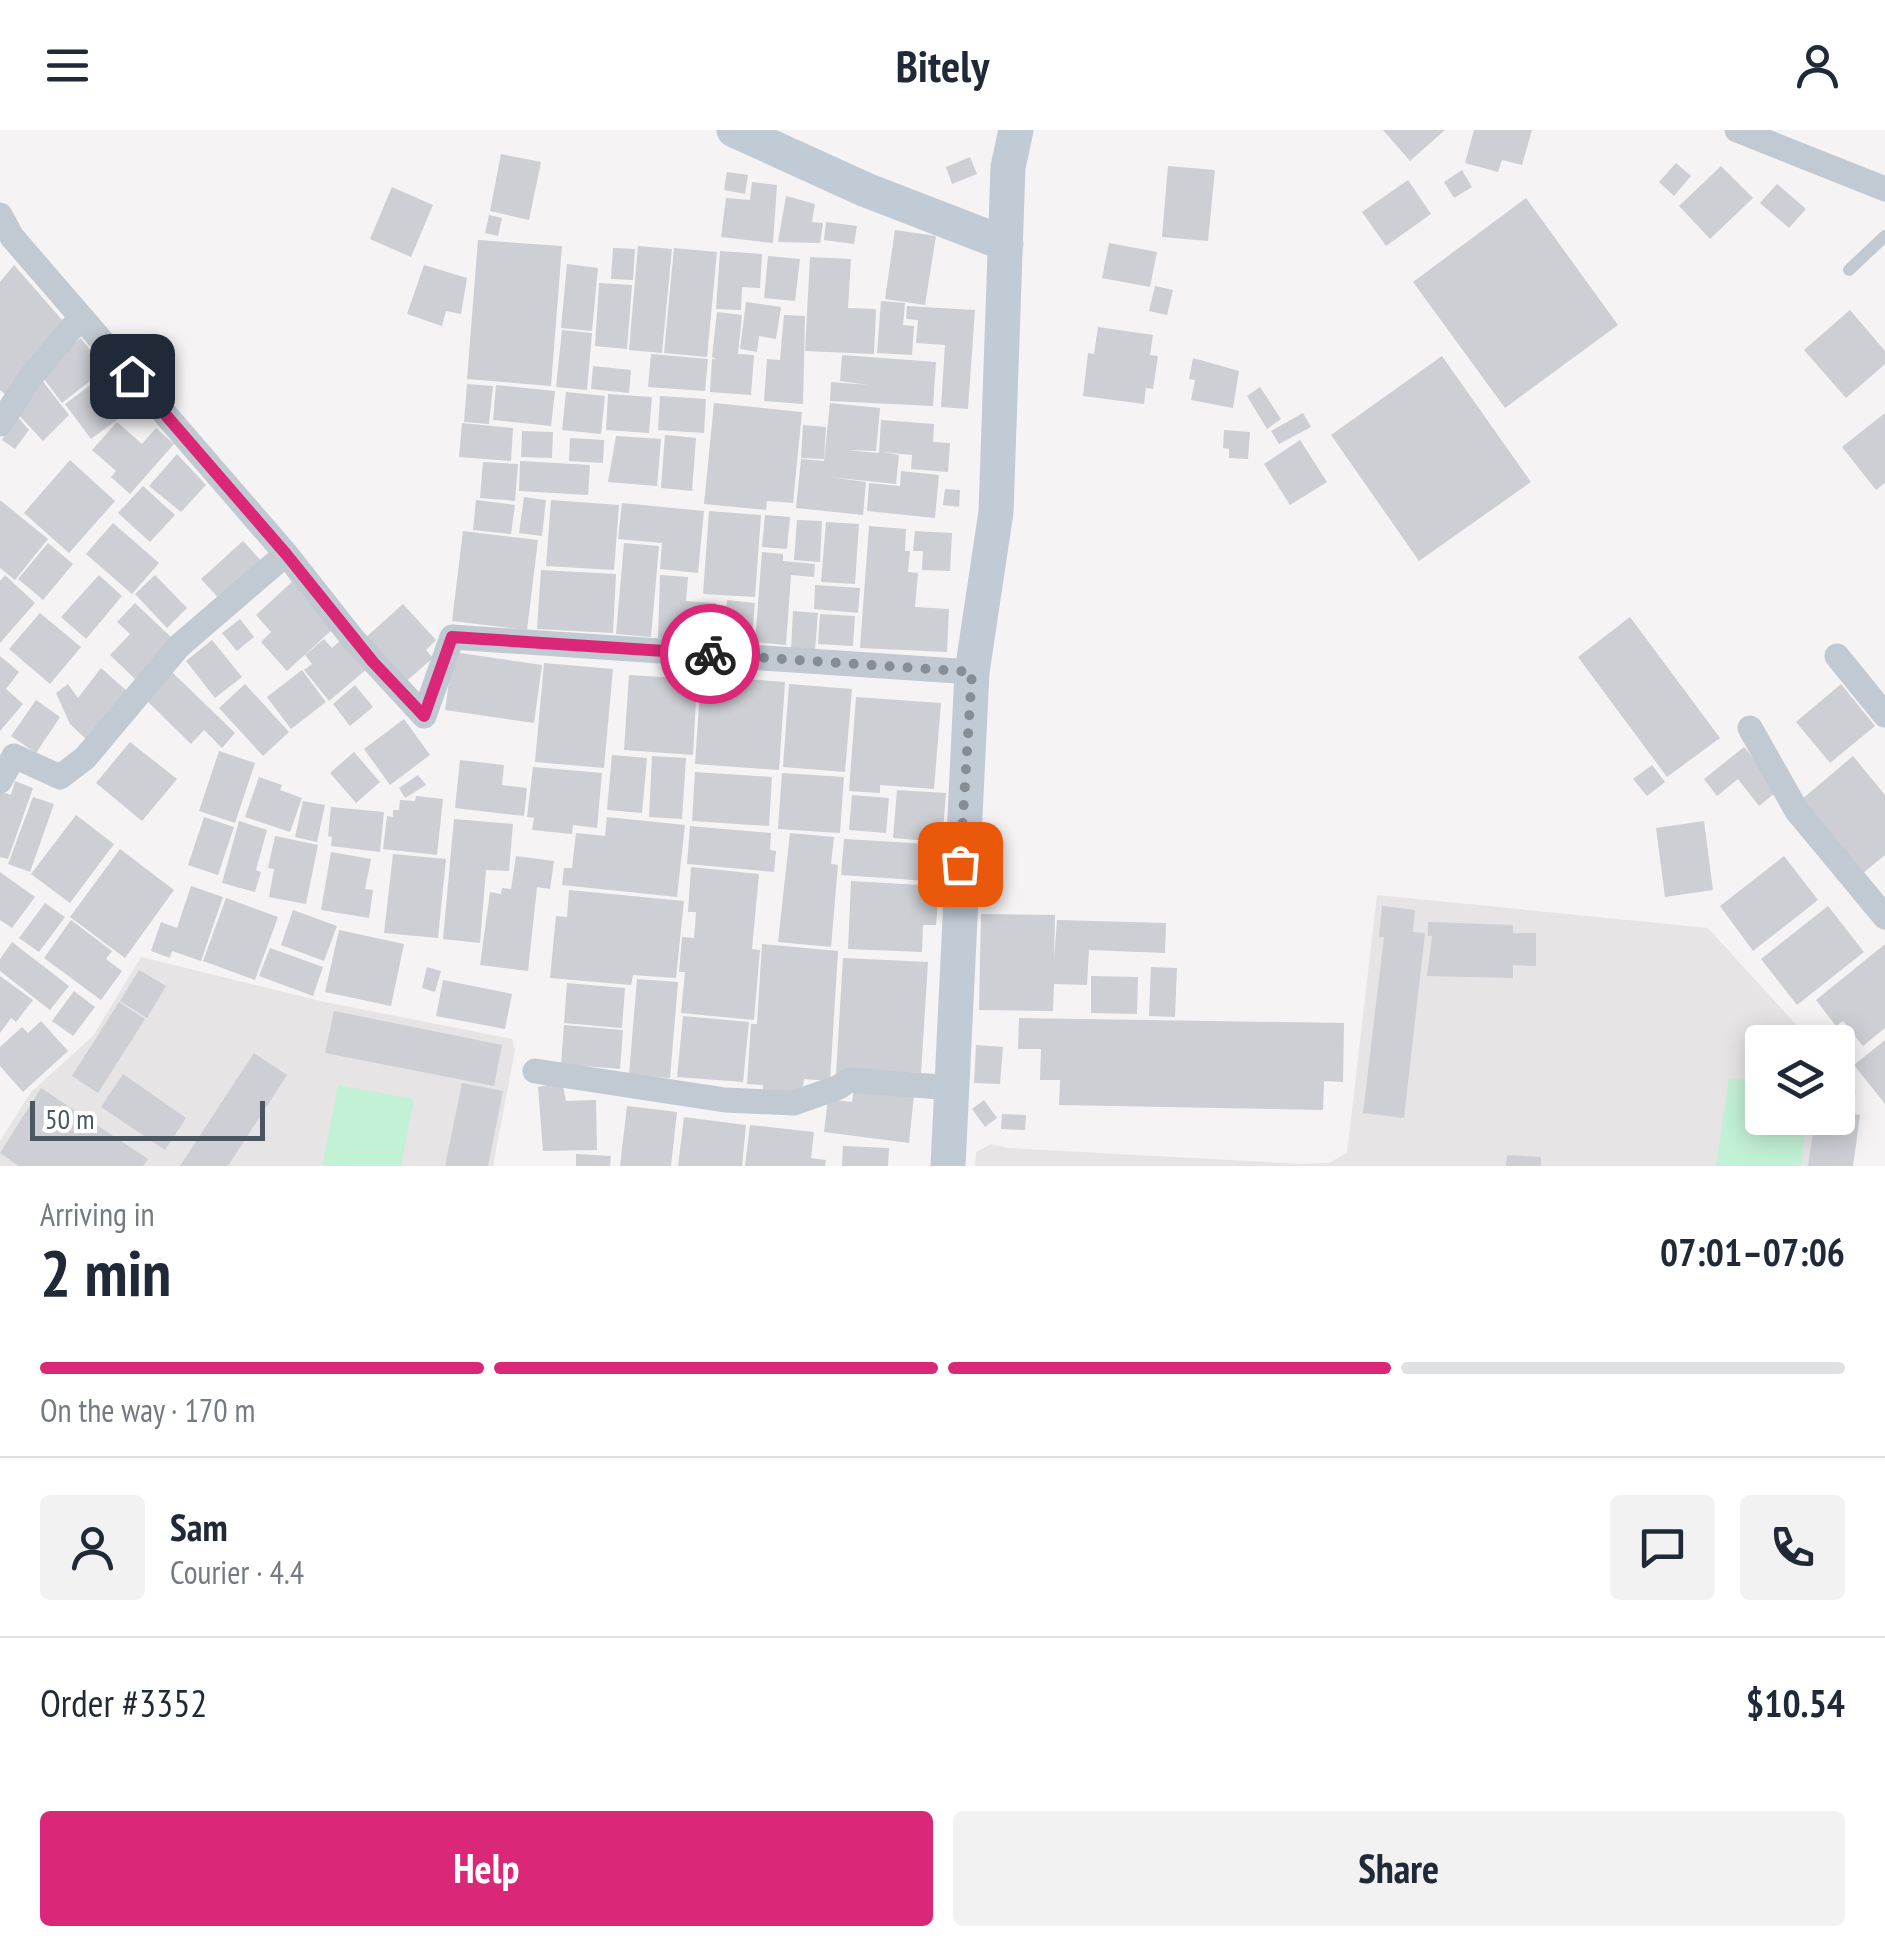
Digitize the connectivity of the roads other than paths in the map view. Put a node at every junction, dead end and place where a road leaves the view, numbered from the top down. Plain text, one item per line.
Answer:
1 (734, 130) edge
2 (1016, 130) edge
3 (1736, 130) edge
4 (1885, 190) edge
5 (4, 234) edge
6 (1885, 236) edge
7 (1006, 244) junction
8 (1849, 270) dead end
9 (81, 317) junction
10 (0, 424) edge
11 (286, 554) junction
12 (1837, 656) dead end
13 (972, 672) junction
14 (1885, 714) edge
15 (1750, 728) dead end
16 (7, 749) edge
17 (0, 780) edge
18 (1885, 916) edge
19 (535, 1070) dead end
20 (953, 1088) junction
21 (948, 1166) edge

1 - 7 street
2 - 7 street
3 - 4 street
5 - 9 street
6 - 8 lane
7 - 13 street
9 - 10 street
9 - 11 street
11 - 13 street
11 - 16 street
12 - 14 street
13 - 20 street
15 - 18 street
16 - 17 street
19 - 20 street
20 - 21 street

